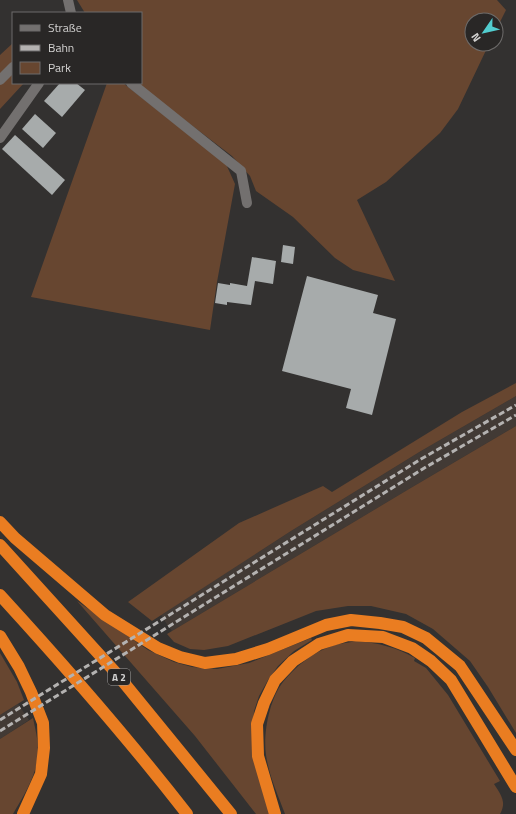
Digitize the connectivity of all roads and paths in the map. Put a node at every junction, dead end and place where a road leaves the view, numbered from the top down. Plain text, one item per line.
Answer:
1 (12, 68) edge
2 (0, 80) edge
3 (38, 84) edge
4 (132, 84) edge
5 (0, 138) edge
6 (247, 203) dead end
7 (0, 522) edge
8 (0, 545) edge
9 (0, 595) edge
10 (0, 636) edge
11 (516, 750) edge
12 (516, 786) edge
13 (23, 814) edge
14 (187, 814) edge
15 (231, 814) edge
16 (275, 814) edge

1 - 2 street
3 - 5 street
4 - 6 street
7 - 11 highway
8 - 15 highway, A 2
9 - 14 highway
10 - 13 highway
12 - 16 highway

